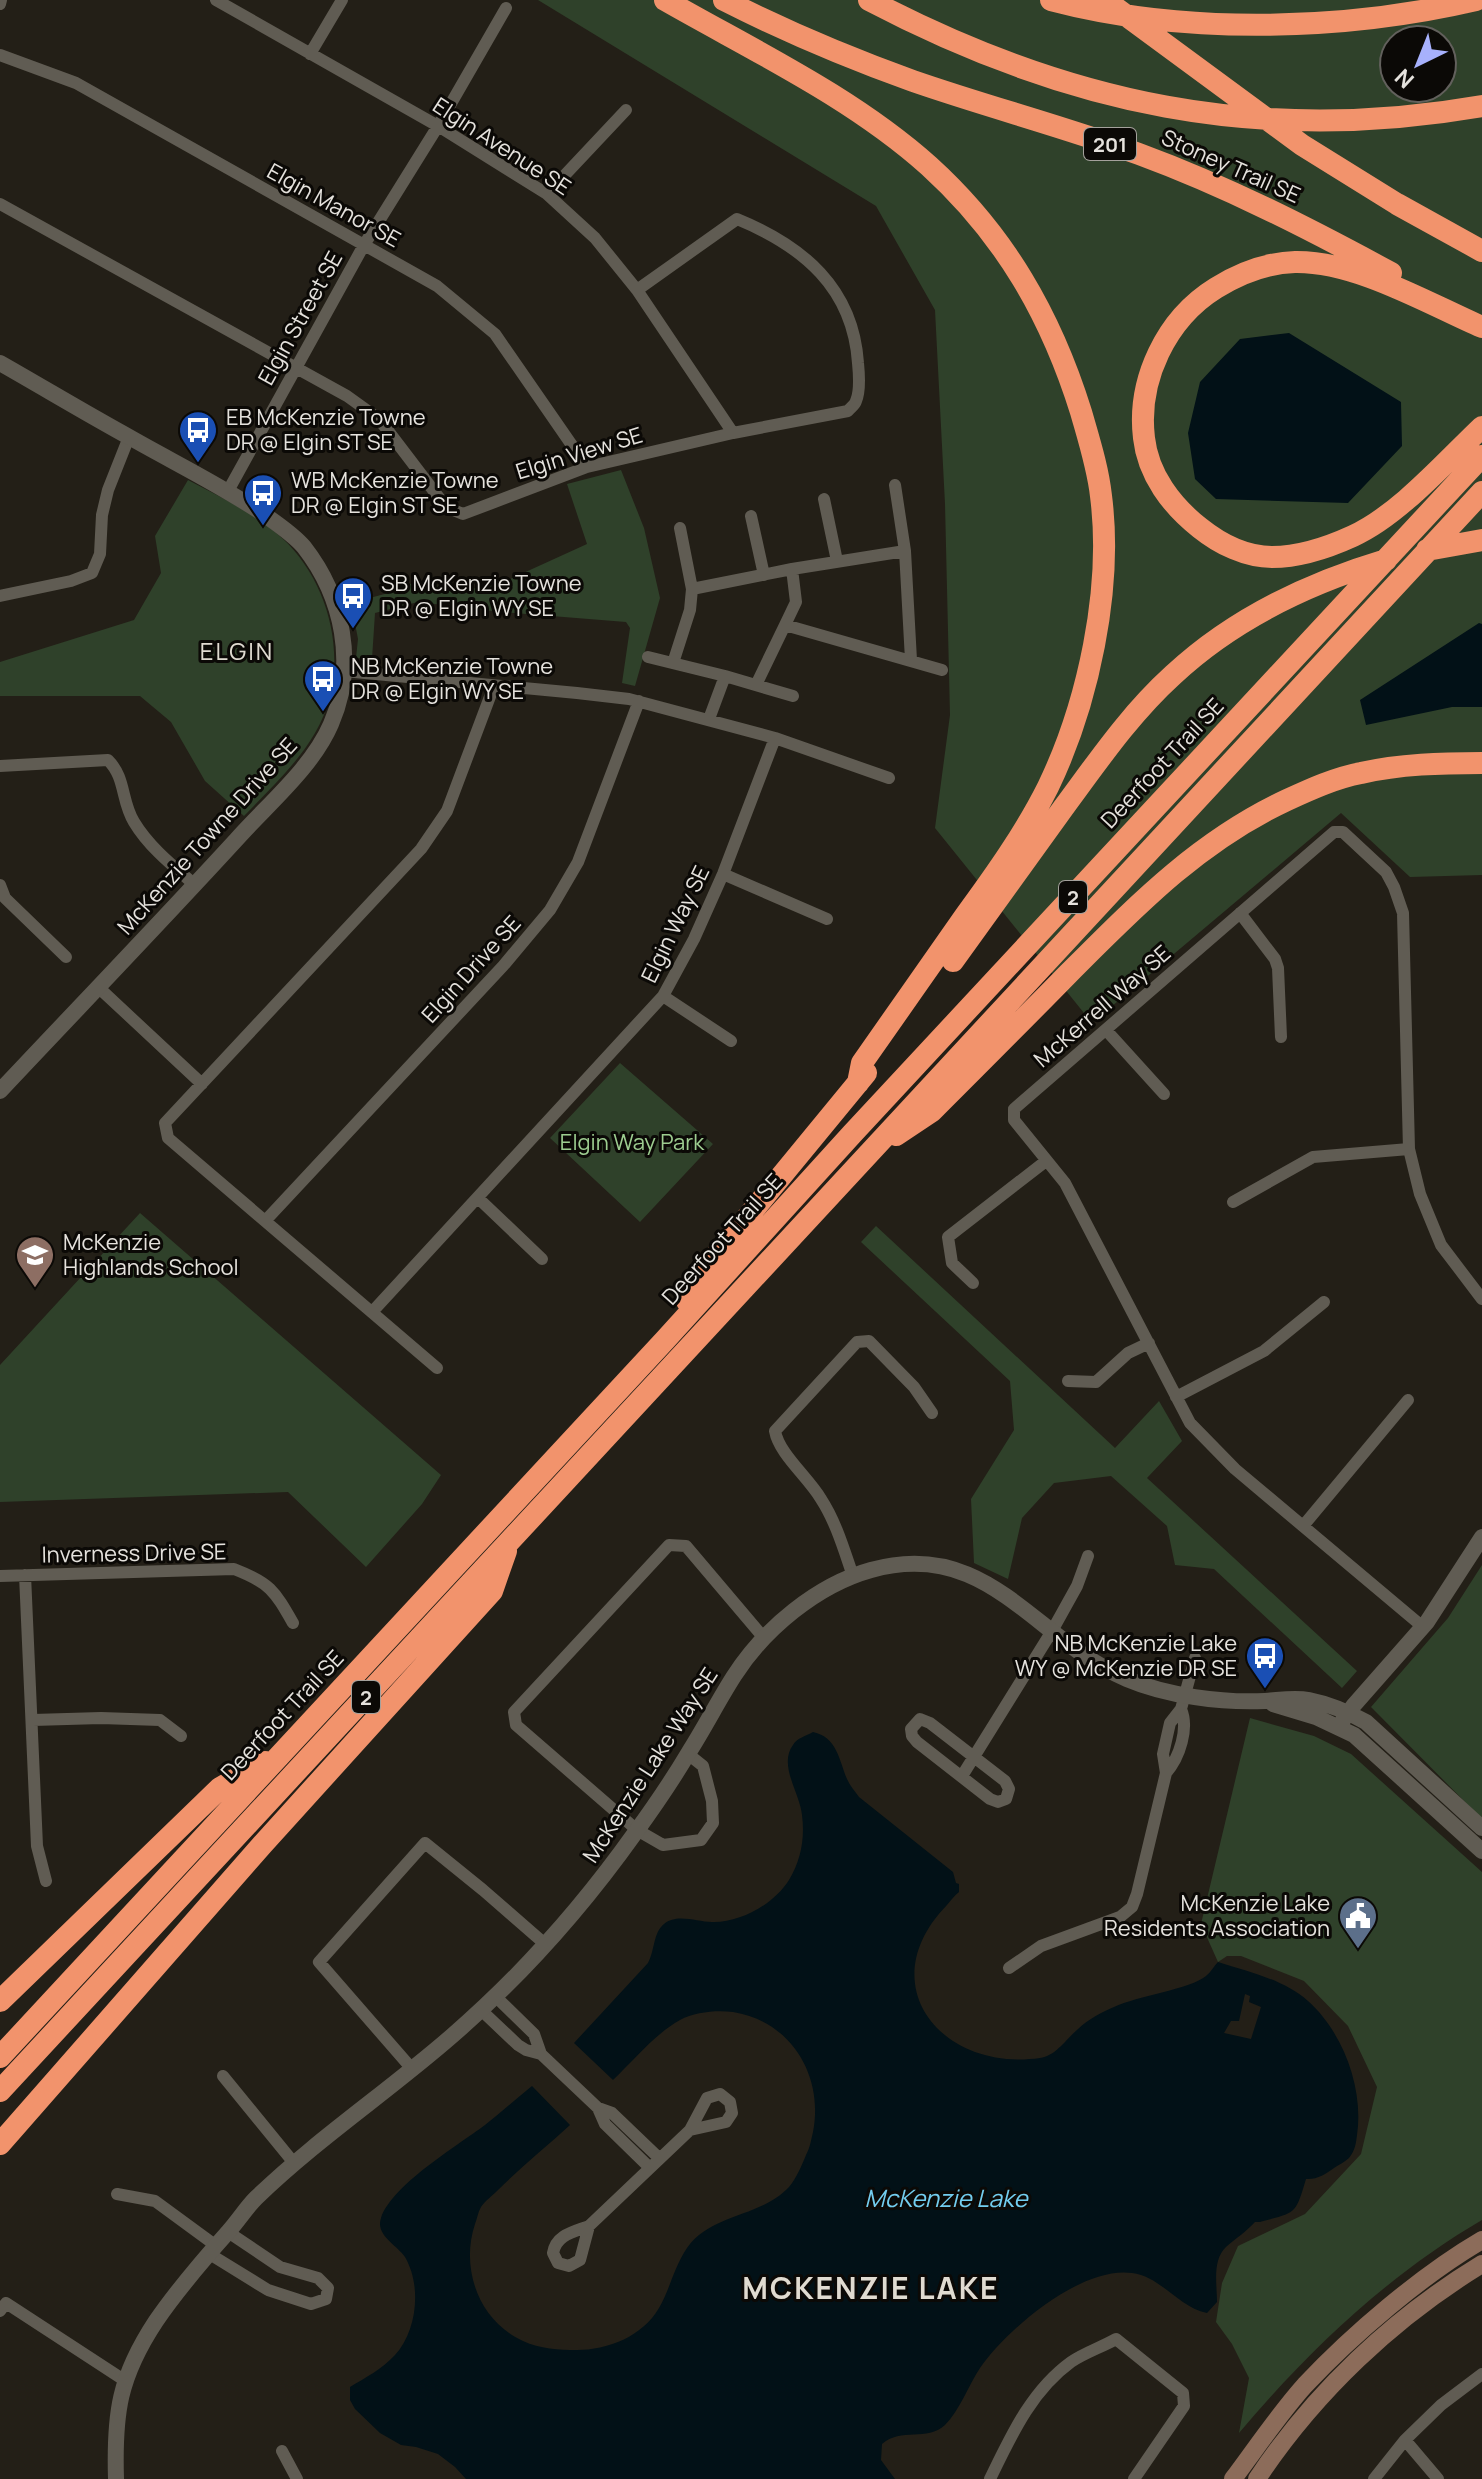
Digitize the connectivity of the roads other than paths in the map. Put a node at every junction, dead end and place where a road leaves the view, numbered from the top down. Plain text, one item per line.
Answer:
1 (216, 0) edge
2 (342, 0) edge
3 (665, 0) edge
4 (724, 0) edge
5 (869, 0) edge
6 (1105, 0) edge
7 (1476, 0) edge
8 (1056, 1) edge
9 (506, 8) dead end
10 (310, 54) junction
11 (0, 55) edge
12 (1482, 106) edge
13 (626, 110) dead end
14 (438, 126) junction
15 (547, 194) junction
16 (0, 204) edge
17 (364, 245) junction
18 (1482, 251) edge
19 (637, 290) junction
20 (1482, 325) edge
21 (0, 363) edge
22 (295, 367) junction
23 (1482, 427) edge
24 (733, 433) junction
25 (129, 437) junction
26 (1482, 456) edge
27 (587, 467) junction
28 (895, 485) dead end
29 (228, 491) junction
30 (1482, 492) edge
31 (824, 499) dead end
32 (751, 516) dead end
33 (680, 528) dead end
34 (1480, 540) edge
35 (905, 551) junction
36 (837, 561) junction
37 (792, 569) junction
38 (764, 575) junction
39 (692, 589) junction
40 (0, 596) edge
41 (785, 625) junction
42 (648, 657) dead end
43 (911, 660) junction
44 (673, 663) junction
45 (942, 670) dead end
46 (344, 671) junction
47 (725, 676) junction
48 (756, 685) junction
49 (494, 686) junction
50 (793, 696) dead end
51 (639, 701) junction
52 (709, 719) junction
53 (775, 738) junction
54 (1482, 763) edge
55 (0, 766) edge
56 (889, 778) dead end
57 (723, 874) junction
58 (0, 885) edge
59 (195, 885) junction
60 (1240, 913) junction
61 (827, 919) dead end
62 (66, 957) dead end
63 (98, 987) junction
64 (663, 996) junction
65 (1106, 1030) junction
66 (1281, 1037) dead end
67 (731, 1041) dead end
68 (858, 1083) junction
69 (202, 1084) junction
70 (1, 1088) edge
71 (1164, 1094) dead end
72 (874, 1149) junction
73 (1409, 1149) junction
74 (1046, 1161) junction
75 (478, 1198) junction
76 (1233, 1202) dead end
77 (266, 1220) junction
78 (542, 1259) dead end
79 (973, 1283) dead end
80 (1482, 1299) edge
81 (1324, 1302) dead end
82 (373, 1311) junction
83 (665, 1340) junction
84 (1149, 1343) junction
85 (437, 1368) dead end
86 (1068, 1381) dead end
87 (1176, 1397) junction
88 (1408, 1400) dead end
89 (932, 1413) dead end
90 (1303, 1526) junction
91 (1482, 1537) edge
92 (508, 1543) junction
93 (1088, 1556) dead end
94 (25, 1575) junction
95 (0, 1576) edge
96 (853, 1576) junction
97 (293, 1623) dead end
98 (1423, 1627) junction
99 (1052, 1631) junction
100 (764, 1638) junction
101 (1195, 1658) dead end
102 (1182, 1702) junction
103 (1344, 1719) junction
104 (33, 1720) junction
105 (181, 1736) dead end
106 (284, 1751) junction
107 (688, 1754) junction
108 (974, 1757) junction
109 (962, 1776) junction
110 (1473, 1828) edge
111 (637, 1830) junction
112 (1482, 1851) edge
113 (46, 1881) dead end
114 (545, 1944) junction
115 (1009, 1968) dead end
116 (495, 1996) junction
117 (0, 2001) edge
118 (481, 2010) junction
119 (541, 2054) junction
120 (0, 2057) edge
121 (413, 2070) junction
122 (223, 2076) dead end
123 (4, 2088) edge
124 (598, 2108) junction
125 (690, 2130) dead end
126 (0, 2144) edge
127 (659, 2158) junction
128 (294, 2163) junction
129 (649, 2167) junction
130 (117, 2194) dead end
131 (589, 2226) dead end
132 (228, 2232) junction
133 (1482, 2240) edge
134 (212, 2249) junction
135 (1482, 2264) edge
136 (0, 2311) edge
137 (1482, 2374) edge
138 (124, 2380) junction
139 (1405, 2440) junction
140 (282, 2451) dead end
141 (116, 2479) edge
142 (297, 2479) edge
143 (990, 2479) edge
144 (1134, 2479) edge
145 (1233, 2479) edge
146 (1257, 2479) edge
147 (1374, 2479) edge
148 (1438, 2479) edge

1 - 10 street, Elgin Avenue SE
2 - 10 street
3 - 68 highway
4 - 20 highway, Stoney Trail SE / 201
5 - 12 highway
6 - 18 highway, Stoney Trail SE
7 - 8 highway
9 - 14 street, Elgin Street SE
10 - 14 street, Elgin Avenue SE
11 - 17 street, Elgin Manor SE
13 - 15 street
14 - 15 street, Elgin Avenue SE
14 - 17 street, Elgin Street SE
15 - 19 street, Elgin Avenue SE
16 - 22 street, Elgin View SE
17 - 22 street, Elgin Street SE
17 - 27 street, Elgin Manor SE
19 - 24 street, Elgin Avenue SE
19 - 24 street, Elgin View SE
20 - 23 highway
21 - 25 street, McKenzie Towne Drive SE
22 - 27 street, Elgin View SE
22 - 29 street, Elgin Street SE
24 - 27 street, Elgin View SE
25 - 29 street, McKenzie Towne Drive SE
25 - 40 street
26 - 83 highway, Deerfoot Trail SE / 2
28 - 35 street
29 - 46 street, McKenzie Towne Drive SE
30 - 72 highway, 2
31 - 36 street
32 - 38 street
33 - 39 street
34 - 68 highway
35 - 36 street
35 - 43 street
36 - 37 street
37 - 38 street
37 - 41 street
38 - 39 street
39 - 44 street
41 - 43 street
41 - 48 street
42 - 44 street
43 - 45 street
44 - 47 street
46 - 49 street
46 - 59 street, McKenzie Towne Drive SE
47 - 48 street
47 - 52 street
48 - 50 street
49 - 51 street
49 - 69 street
51 - 52 street
51 - 77 street, Elgin Drive SE
52 - 53 street
53 - 56 street
53 - 57 street, Elgin Way SE
54 - 72 highway
55 - 59 street
57 - 61 street
57 - 64 street, Elgin Way SE
58 - 62 street
59 - 63 street, McKenzie Towne Drive SE
60 - 65 street, McKerrell Way SE
60 - 66 street
60 - 73 street, McKerrell Way SE
63 - 69 street
63 - 70 street, McKenzie Towne Drive SE
64 - 67 street
64 - 75 street, Elgin Way SE
65 - 71 street
65 - 74 street, McKerrell Way SE
68 - 83 highway
69 - 77 street
72 - 92 highway, 2
73 - 76 street
73 - 80 street, McKerrell Way SE
74 - 79 street
74 - 84 street, McKerrell Way SE
75 - 78 street
75 - 82 street, Elgin Way SE
77 - 82 street
81 - 87 street
82 - 85 street
83 - 106 highway, Deerfoot Trail SE / 2
84 - 86 street
84 - 87 street, McKerrell Way SE
87 - 90 street, McKerrell Way SE
88 - 90 street
89 - 96 street
90 - 98 street, McKerrell Way SE
91 - 98 street
92 - 123 highway, 2
92 - 126 highway
93 - 99 street
94 - 95 street, Inverness Drive SE
94 - 97 street, Inverness Drive SE
94 - 104 street
96 - 99 street, McKenzie Lake Way SE
96 - 100 street, McKenzie Lake Way SE
98 - 103 street
99 - 102 street, McKenzie Lake Way SE
99 - 108 street
100 - 107 street, McKenzie Lake Way SE
100 - 111 street
101 - 102 street
102 - 103 street, McKenzie Lake Way SE
102 - 115 street
103 - 110 street, McKenzie Lake Way SE
104 - 105 street
104 - 113 street
106 - 117 highway
106 - 120 highway, Deerfoot Trail SE / 2
107 - 111 street, McKenzie Lake Way SE
107 - 111 street
108 - 109 street
108 - 109 street
108 - 109 street
110 - 112 street, McKenzie Lake Way SE
111 - 114 street, McKenzie Lake Way SE
114 - 116 street, McKenzie Lake Way SE
114 - 121 street
116 - 118 street, McKenzie Lake Way SE
116 - 119 street
118 - 119 street
118 - 121 street, McKenzie Lake Way SE
119 - 124 street
121 - 128 street, McKenzie Lake Way SE
122 - 128 street
124 - 127 street
124 - 129 street
125 - 127 street
127 - 129 street
128 - 132 street, McKenzie Lake Way SE
129 - 131 street
130 - 134 street
132 - 134 street, McKenzie Lake Way SE
132 - 134 street
133 - 145 main road
134 - 138 street, McKenzie Lake Way SE
135 - 146 main road
136 - 138 street
137 - 139 street
138 - 141 street, McKenzie Lake Way SE
139 - 147 street
139 - 148 street
140 - 142 street
143 - 144 street

